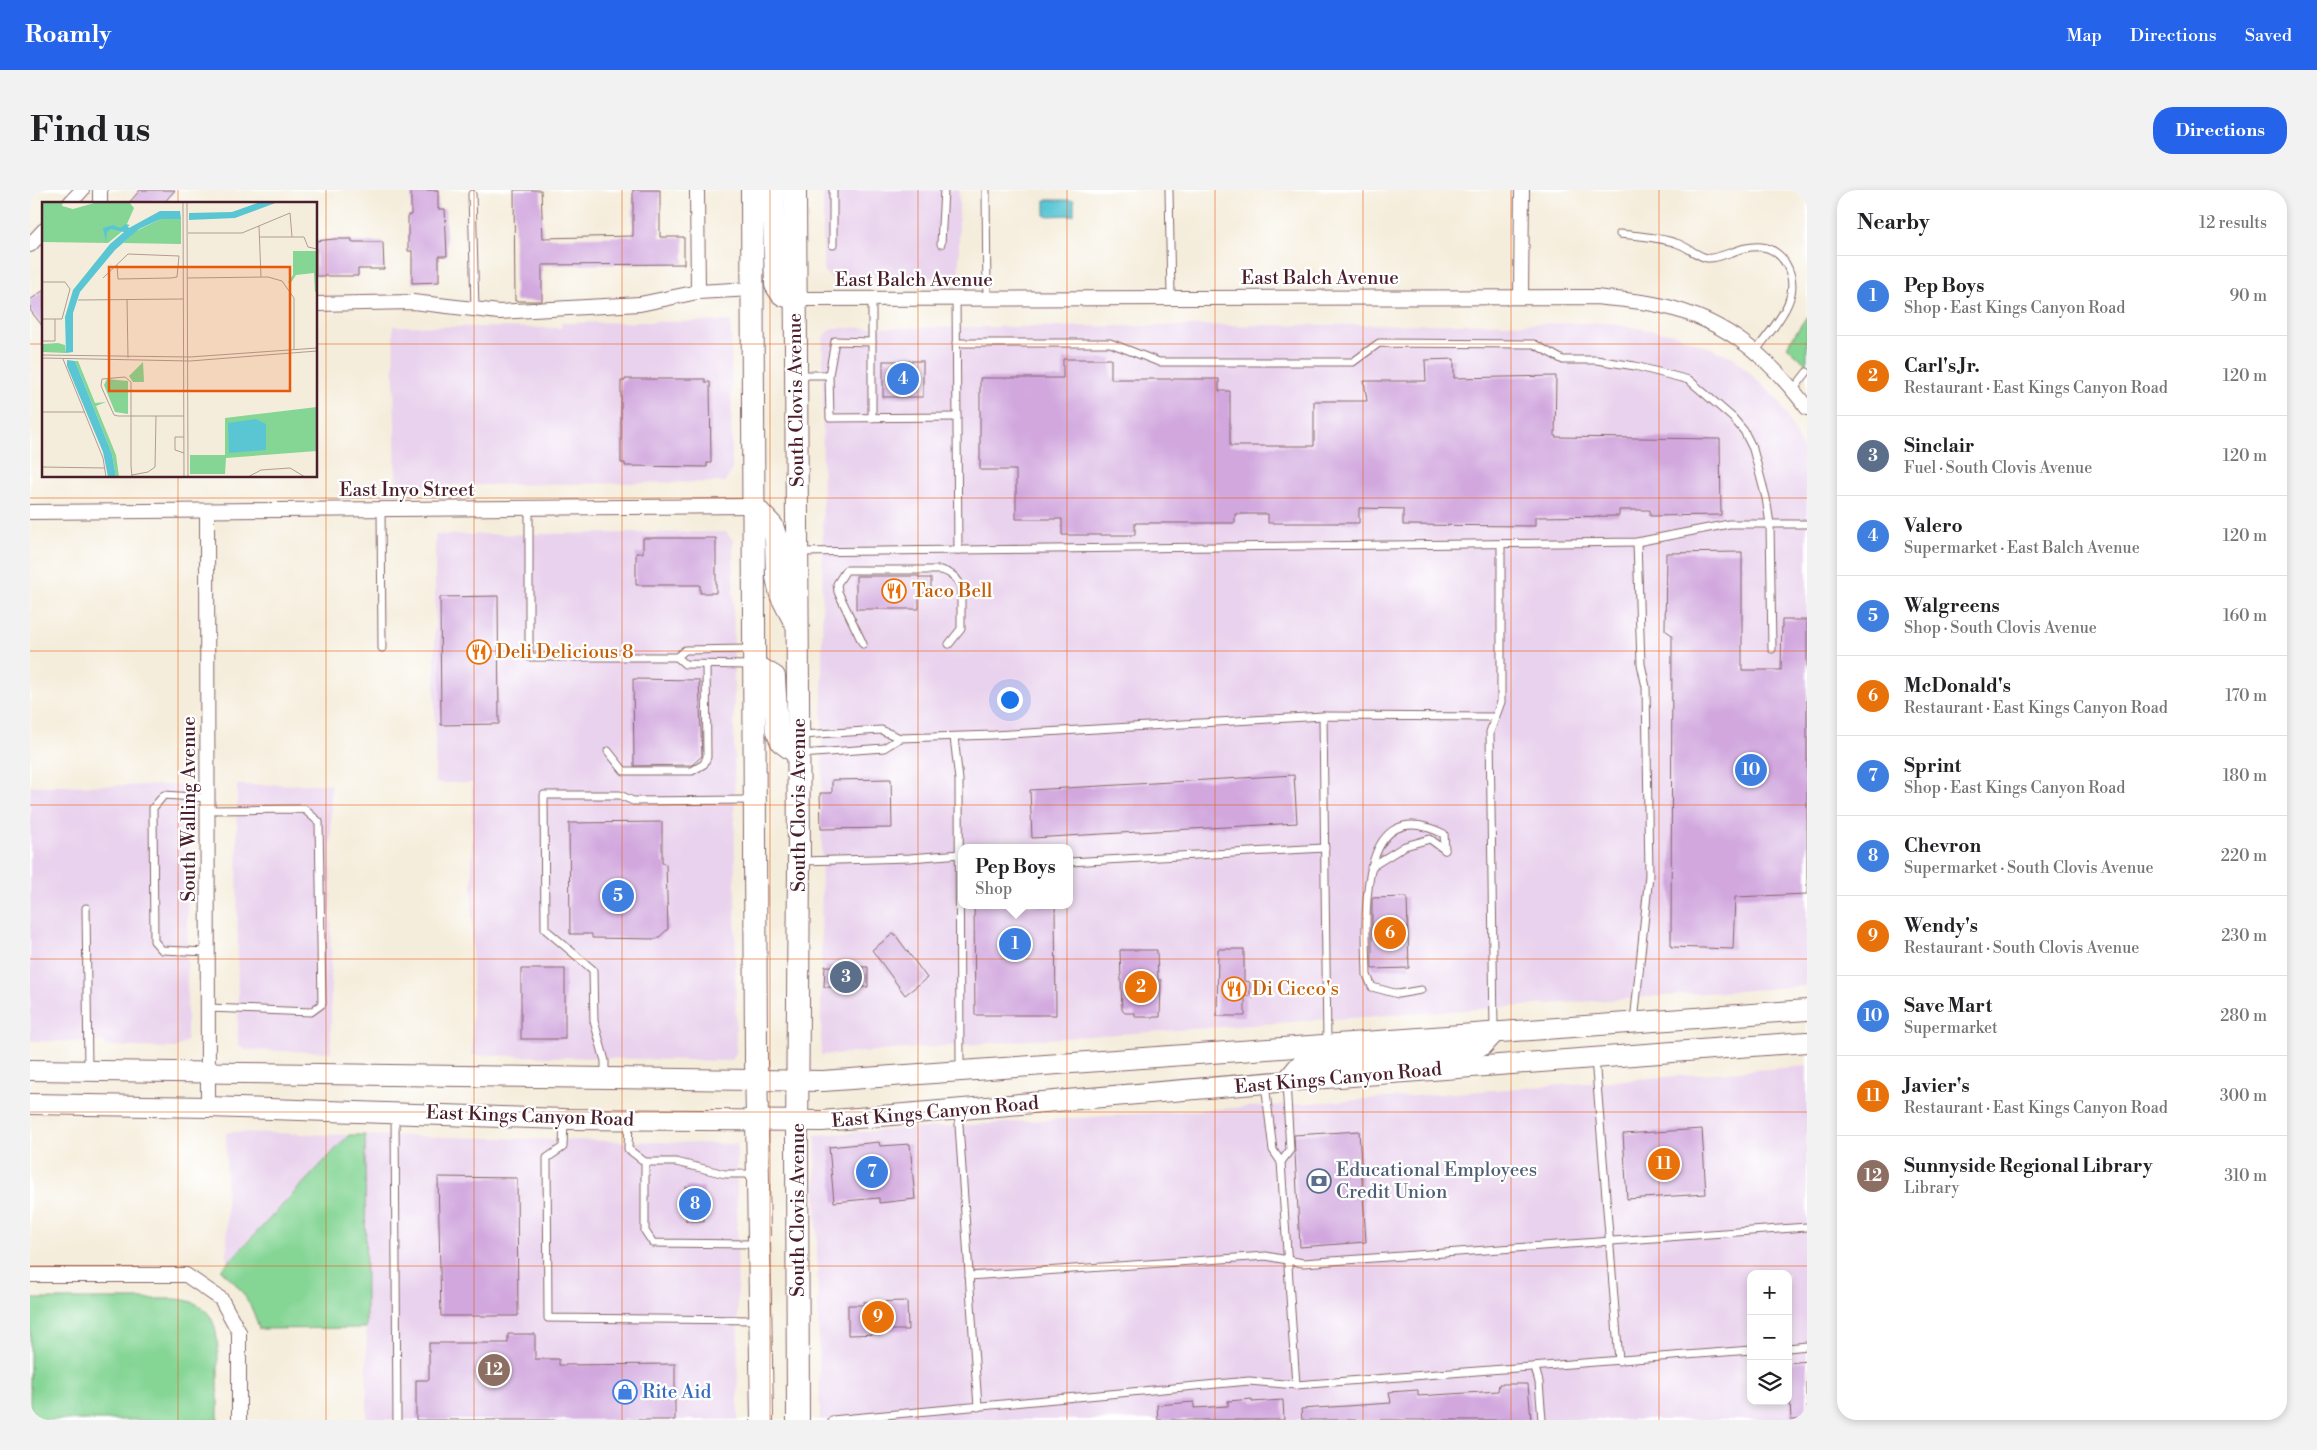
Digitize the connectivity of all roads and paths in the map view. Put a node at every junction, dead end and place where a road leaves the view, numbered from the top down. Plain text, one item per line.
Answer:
1 (82, 190) edge
2 (697, 190) edge
3 (752, 190) edge
4 (772, 190) edge
5 (795, 190) edge
6 (833, 190) edge
7 (944, 190) edge
8 (986, 190) edge
9 (1169, 190) edge
10 (1522, 190) edge
11 (472, 194) dead end
12 (71, 202) edge
13 (42, 232) edge
14 (1620, 234) dead end
15 (941, 244) dead end
16 (30, 245) edge
17 (833, 245) dead end
18 (752, 289) junction
19 (698, 292) junction
20 (1171, 297) junction
21 (1522, 297) junction
22 (956, 298) junction
23 (986, 298) junction
24 (795, 299) junction
25 (872, 299) junction
26 (318, 304) edge
27 (475, 309) junction
28 (872, 342) junction
29 (956, 343) junction
30 (1756, 350) junction
31 (1807, 372) edge
32 (795, 375) junction
33 (828, 375) junction
34 (1793, 390) junction
35 (1807, 408) edge
36 (957, 417) junction
37 (872, 418) junction
38 (754, 506) junction
39 (529, 508) junction
40 (381, 509) junction
41 (207, 511) junction
42 (30, 512) edge
43 (1770, 524) junction
44 (1807, 524) edge
45 (1637, 542) junction
46 (1501, 544) junction
47 (958, 550) junction
48 (796, 552) junction
49 (799, 629) junction
50 (863, 644) dead end
51 (949, 644) dead end
52 (382, 648) dead end
53 (1772, 649) dead end
54 (677, 657) junction
55 (754, 657) junction
56 (706, 665) junction
57 (1323, 716) junction
58 (1495, 717) junction
59 (954, 737) junction
60 (900, 738) junction
61 (798, 744) junction
62 (608, 751) dead end
63 (755, 800) junction
64 (208, 804) junction
65 (960, 844) edge
66 (1325, 848) junction
67 (958, 854) edge
68 (800, 860) junction
69 (1073, 862) edge
70 (1371, 867) junction
71 (86, 908) dead end
72 (960, 909) edge
73 (208, 952) junction
74 (1420, 990) dead end
75 (208, 1008) junction
76 (1807, 1010) edge
77 (1634, 1022) junction
78 (1494, 1033) junction
79 (1807, 1042) edge
80 (1327, 1045) junction
81 (1595, 1058) junction
82 (30, 1070) edge
83 (960, 1071) junction
84 (88, 1072) junction
85 (208, 1072) junction
86 (605, 1078) junction
87 (757, 1081) junction
88 (799, 1081) junction
89 (1286, 1082) junction
90 (1265, 1084) junction
91 (30, 1104) edge
92 (208, 1106) junction
93 (958, 1110) junction
94 (394, 1112) junction
95 (564, 1118) junction
96 (629, 1120) junction
97 (757, 1121) junction
98 (798, 1121) junction
99 (645, 1162) junction
100 (1281, 1162) junction
101 (759, 1174) junction
102 (1807, 1227) edge
103 (1610, 1241) junction
104 (760, 1244) junction
105 (1288, 1260) junction
106 (30, 1275) edge
107 (969, 1276) junction
108 (761, 1320) junction
109 (1807, 1346) edge
110 (1792, 1348) edge
111 (1747, 1350) edge
112 (1619, 1361) junction
113 (1535, 1368) junction
114 (1296, 1385) junction
115 (978, 1407) junction
116 (239, 1420) edge
117 (397, 1420) edge
118 (762, 1420) edge
119 (798, 1420) edge
120 (832, 1420) edge
121 (1542, 1420) edge

1 - 12 street
2 - 19 street
3 - 18 main road, South Clovis Avenue
4 - 24 main road
5 - 24 main road, South Clovis Avenue
6 - 17 lane
7 - 15 lane
8 - 23 lane
9 - 20 lane
10 - 21 street
11 - 27 lane
13 - 16 street
14 - 30 lane
18 - 19 street
18 - 38 main road, South Clovis Avenue
19 - 27 street
20 - 21 street, East Balch Avenue
20 - 23 street, East Balch Avenue
21 - 30 street, East Balch Avenue
22 - 23 street, East Balch Avenue
22 - 25 street, East Balch Avenue
22 - 29 lane
24 - 25 street, East Balch Avenue
24 - 32 main road, South Clovis Avenue
25 - 28 lane
26 - 27 street
28 - 33 lane
28 - 37 lane
29 - 36 lane
29 - 43 lane
30 - 34 street, East Balch Avenue
31 - 34 lane
32 - 33 lane
32 - 48 main road, South Clovis Avenue
33 - 37 lane
34 - 35 street, East Balch Avenue
36 - 37 lane
36 - 47 lane
38 - 39 street, East Inyo Street
38 - 49 main road
38 - 55 main road, South Clovis Avenue
39 - 40 street, East Inyo Street
39 - 54 lane
40 - 41 street, East Inyo Street
40 - 52 lane
41 - 42 street, East Inyo Street
41 - 64 street, South Walling Avenue
43 - 44 lane
43 - 45 lane
43 - 53 lane
45 - 46 lane
45 - 77 lane
46 - 47 lane
46 - 58 lane
47 - 48 lane
48 - 49 main road, South Clovis Avenue
49 - 61 main road, South Clovis Avenue
50 - 51 lane
54 - 55 lane
54 - 56 lane
55 - 56 lane
55 - 61 main road
55 - 63 main road, South Clovis Avenue
56 - 62 lane
57 - 58 lane
57 - 59 lane
57 - 66 lane
58 - 78 lane
59 - 60 lane
59 - 65 lane
60 - 61 lane
60 - 61 lane
61 - 68 main road, South Clovis Avenue
63 - 86 lane
63 - 87 main road, South Clovis Avenue
64 - 73 street, South Walling Avenue
64 - 73 lane
64 - 75 lane
66 - 69 lane
66 - 80 lane
67 - 68 lane
68 - 88 main road, South Clovis Avenue
70 - 70 lane
70 - 74 lane
71 - 84 lane
72 - 83 lane
73 - 75 street, South Walling Avenue
75 - 85 street, South Walling Avenue
76 - 77 main road, East Kings Canyon Road
77 - 78 main road, East Kings Canyon Road
78 - 80 main road, East Kings Canyon Road
78 - 89 main road
79 - 81 main road, East Kings Canyon Road
80 - 83 main road, East Kings Canyon Road
81 - 89 main road, East Kings Canyon Road
81 - 103 lane
82 - 84 main road, East Kings Canyon Road
83 - 88 main road, East Kings Canyon Road
84 - 85 main road, East Kings Canyon Road
85 - 86 main road, East Kings Canyon Road
85 - 92 street, South Walling Avenue
86 - 87 main road, East Kings Canyon Road
87 - 88 main road, East Kings Canyon Road
87 - 97 main road, South Clovis Avenue
88 - 98 main road, South Clovis Avenue
89 - 90 main road, East Kings Canyon Road
89 - 100 lane
90 - 93 main road, East Kings Canyon Road
90 - 100 lane
91 - 92 main road, East Kings Canyon Road
92 - 94 main road, East Kings Canyon Road
93 - 98 main road, East Kings Canyon Road
93 - 107 lane
94 - 95 main road, East Kings Canyon Road
94 - 117 lane
95 - 96 main road, East Kings Canyon Road
95 - 108 lane
96 - 97 main road, East Kings Canyon Road
96 - 99 lane
97 - 98 main road, East Kings Canyon Road
97 - 101 main road, South Clovis Avenue
98 - 119 main road, South Clovis Avenue
99 - 101 lane
99 - 104 lane
100 - 105 lane
101 - 104 main road, South Clovis Avenue
102 - 103 lane
103 - 105 lane
103 - 112 lane
104 - 108 main road, South Clovis Avenue
105 - 107 lane
105 - 114 lane
106 - 116 street
107 - 115 lane
108 - 118 main road, South Clovis Avenue
109 - 110 lane
111 - 112 lane
112 - 113 lane
113 - 114 lane
113 - 121 lane
114 - 115 lane
115 - 120 lane

